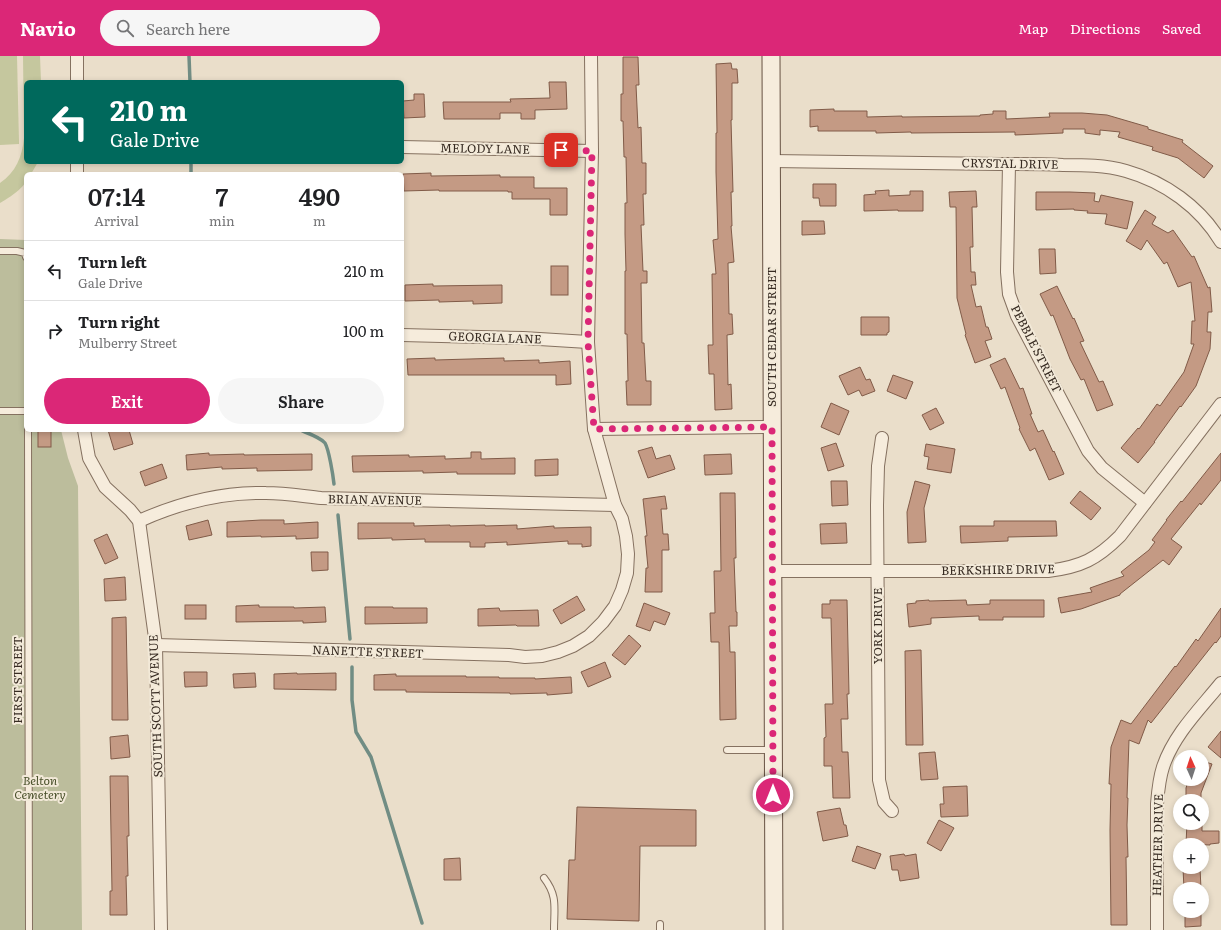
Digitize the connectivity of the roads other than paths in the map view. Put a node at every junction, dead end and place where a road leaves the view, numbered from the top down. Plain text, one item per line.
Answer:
1 (77, 56) edge
2 (591, 56) edge
3 (771, 56) edge
4 (77, 80) edge
5 (404, 147) edge
6 (592, 151) junction
7 (771, 161) junction
8 (1009, 164) junction
9 (1221, 242) edge
10 (0, 251) edge
11 (24, 255) edge
12 (404, 335) edge
13 (588, 342) junction
14 (1221, 404) edge
15 (0, 410) edge
16 (24, 411) edge
17 (772, 427) junction
18 (594, 429) junction
19 (28, 432) edge
20 (84, 432) edge
21 (882, 438) dead end
22 (1145, 503) junction
23 (615, 505) junction
24 (139, 521) junction
25 (772, 571) junction
26 (878, 571) junction
27 (156, 645) junction
28 (1221, 683) edge
29 (727, 750) dead end
30 (773, 750) junction
31 (892, 811) dead end
32 (544, 878) dead end
33 (29, 930) edge
34 (161, 930) edge
35 (554, 930) edge
36 (774, 930) edge
37 (1157, 930) edge

1 - 4 street
2 - 6 street, NANETTE STREET
3 - 7 main road, SOUTH CEDAR STREET
5 - 6 street, MELODY LANE
6 - 13 street, NANETTE STREET
7 - 8 street, CRYSTAL DRIVE
7 - 17 main road, SOUTH CEDAR STREET
8 - 9 street, CRYSTAL DRIVE
8 - 22 street, PEBBLE STREET
10 - 11 lane
12 - 13 street, GEORGIA LANE
13 - 18 street, NANETTE STREET
14 - 22 street, BERKSHIRE DRIVE
15 - 16 lane
17 - 18 street
17 - 25 main road, SOUTH CEDAR STREET
18 - 23 street, NANETTE STREET
19 - 33 lane, FIRST STREET
20 - 24 street
21 - 26 street, YORK DRIVE
22 - 26 street, BERKSHIRE DRIVE
23 - 24 street, BRIAN AVENUE
23 - 27 street, NANETTE STREET
24 - 27 street, SOUTH SCOTT AVENUE
25 - 26 street, BERKSHIRE DRIVE
25 - 30 main road, SOUTH CEDAR STREET
26 - 31 street, YORK DRIVE
27 - 34 street, SOUTH SCOTT AVENUE
28 - 37 street, HEATHER DRIVE
29 - 30 lane
30 - 36 main road, SOUTH CEDAR STREET
32 - 35 lane

